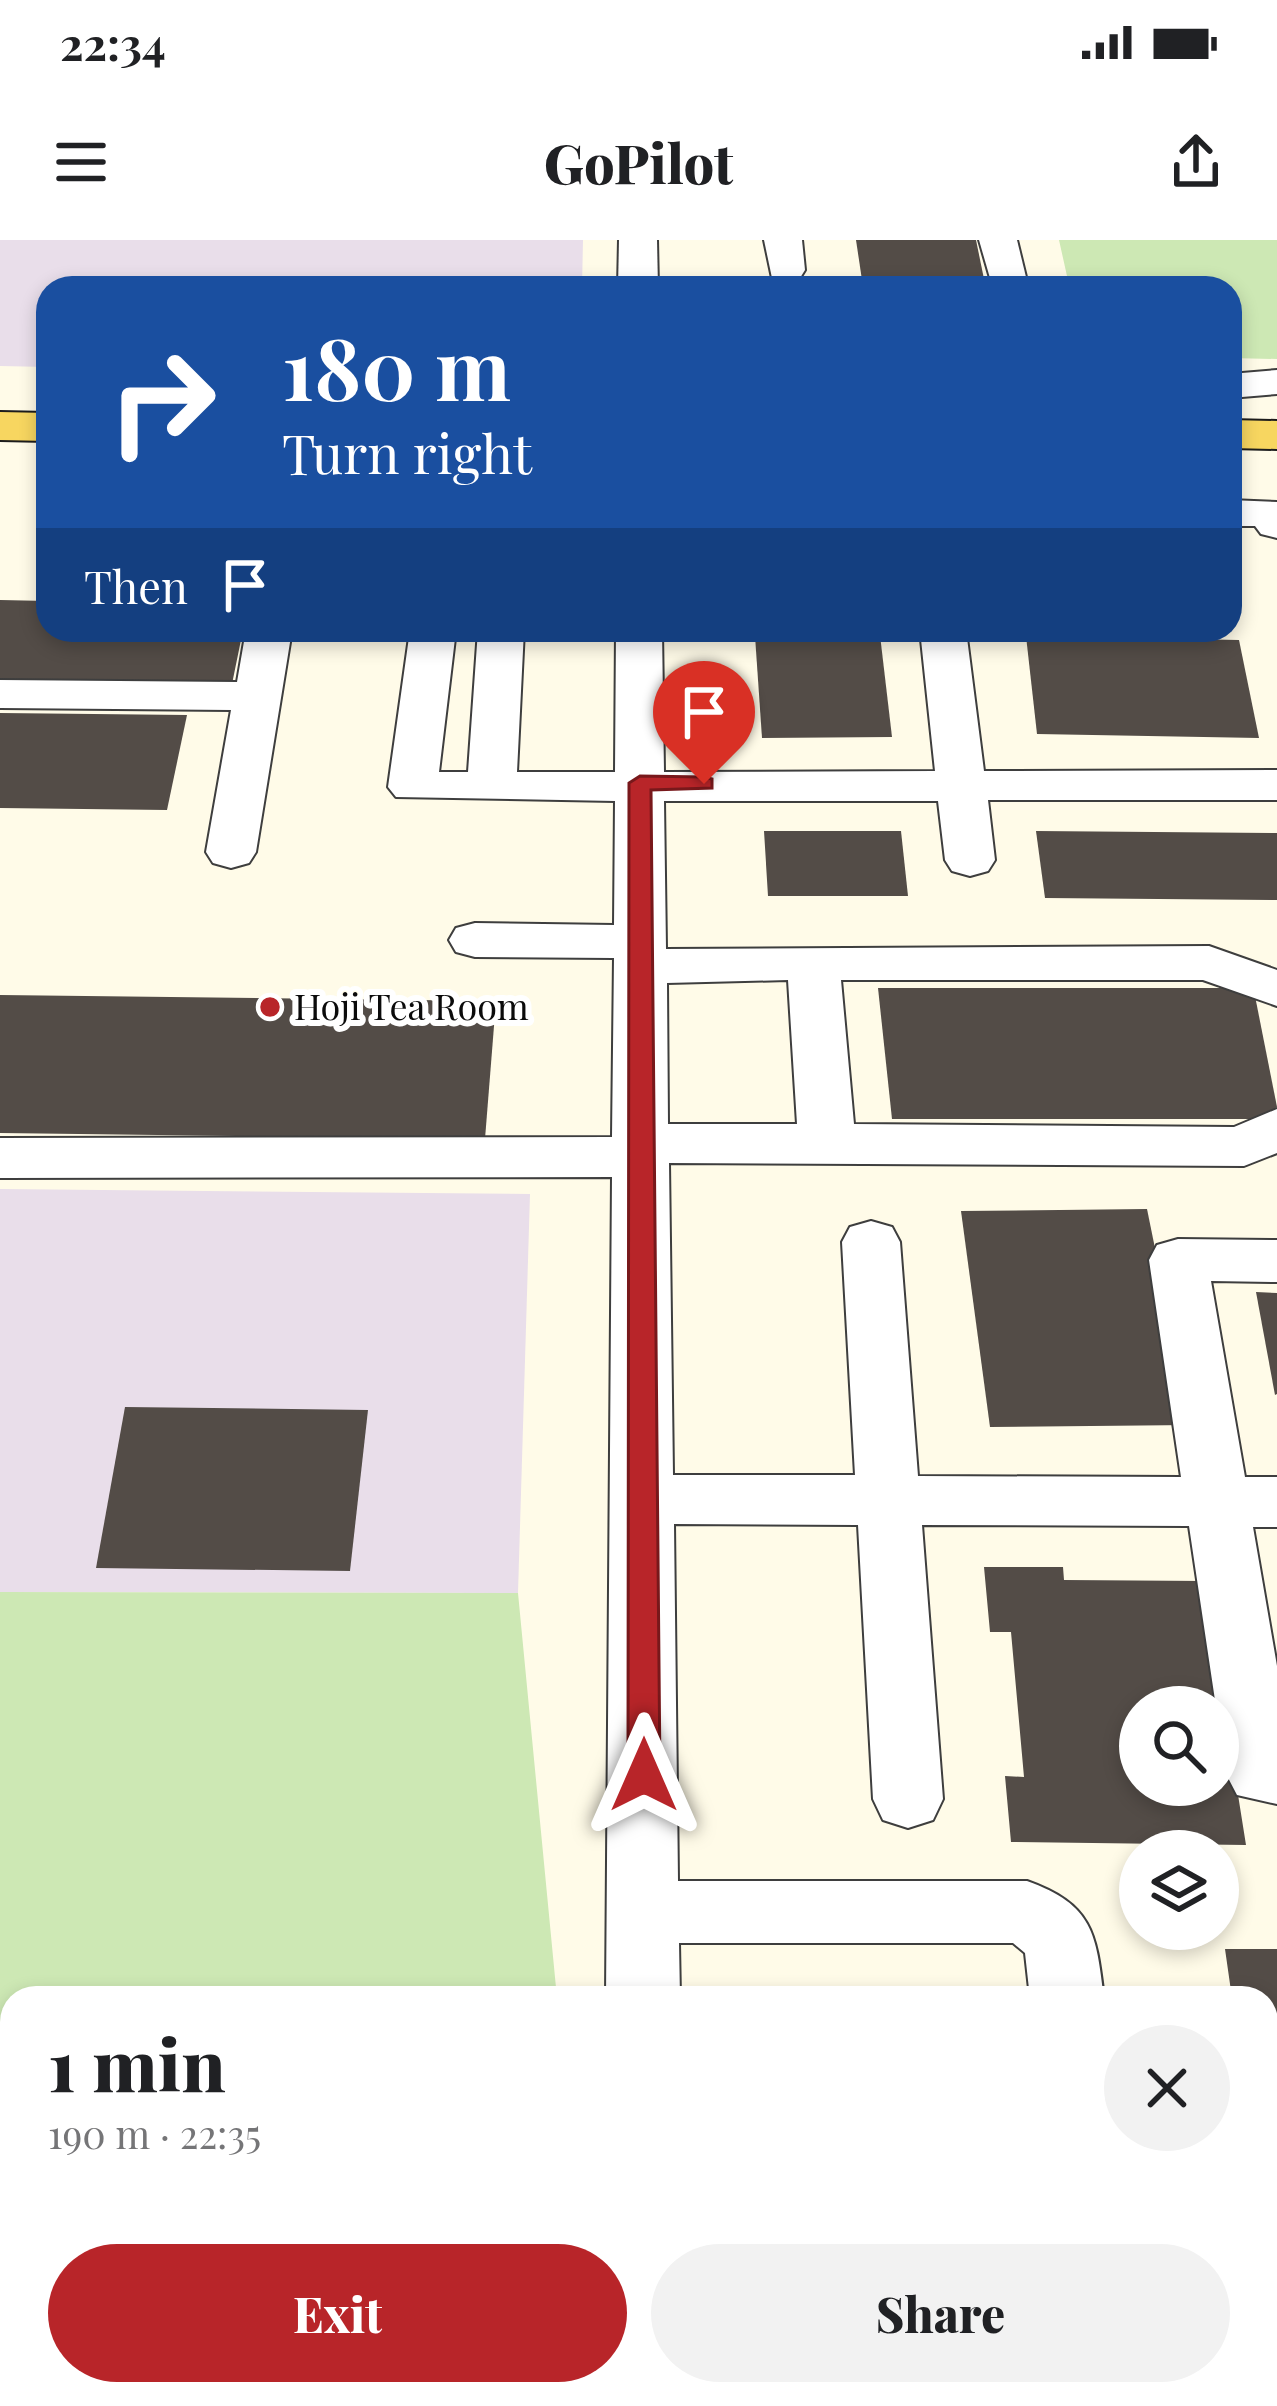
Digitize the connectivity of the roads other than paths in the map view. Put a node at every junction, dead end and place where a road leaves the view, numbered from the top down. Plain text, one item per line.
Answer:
1 (638, 240) edge
2 (638, 276) edge
3 (1277, 382) edge
4 (1242, 385) edge
5 (0, 395) edge
6 (36, 396) edge
7 (1242, 402) edge
8 (1277, 402) edge
9 (0, 426) edge
10 (36, 427) edge
11 (1242, 434) edge
12 (1277, 435) edge
13 (267, 642) edge
14 (431, 642) edge
15 (501, 642) edge
16 (639, 642) edge
17 (944, 642) edge
18 (0, 694) edge
19 (258, 696) junction
20 (640, 783) junction
21 (961, 785) junction
22 (1277, 785) edge
23 (491, 788) junction
24 (231, 852) dead end
25 (970, 860) dead end
26 (476, 940) dead end
27 (640, 954) junction
28 (813, 963) junction
29 (1277, 989) edge
30 (1277, 1128) edge
31 (827, 1143) junction
32 (641, 1150) junction
33 (0, 1158) edge
34 (871, 1242) dead end
35 (1277, 1261) edge
36 (643, 1499) junction
37 (889, 1500) junction
38 (1247, 1502) edge
39 (1277, 1774) edge
40 (908, 1799) dead end
41 (645, 1912) junction
42 (643, 1986) edge
43 (1066, 1986) edge

1 - 2 street
3 - 4 street
5 - 6 main road
7 - 8 main road
9 - 10 main road
11 - 12 main road
13 - 19 street
14 - 23 street
15 - 23 street
16 - 20 street
17 - 21 street
18 - 19 street
19 - 24 street
20 - 21 street
20 - 23 street
20 - 27 street
21 - 22 street
21 - 25 street
26 - 27 street
27 - 28 street
27 - 32 street
28 - 29 street
28 - 31 street
30 - 31 street
31 - 32 street
32 - 33 street
32 - 36 street
34 - 37 street
35 - 38 street
36 - 37 street
36 - 41 street
37 - 38 street
37 - 40 street
38 - 39 street
41 - 42 street
41 - 43 street

